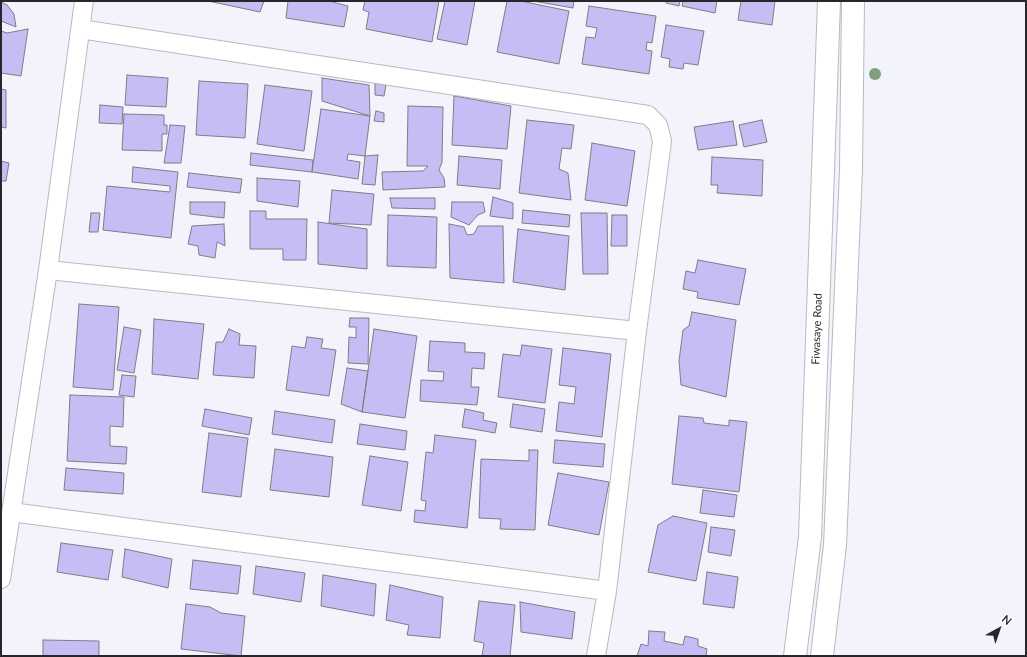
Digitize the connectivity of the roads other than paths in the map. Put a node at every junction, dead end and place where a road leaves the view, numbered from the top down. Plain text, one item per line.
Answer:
1 (84, 1) edge
2 (829, 1) edge
3 (853, 1) edge
4 (80, 30) junction
5 (48, 270) junction
6 (636, 331) junction
7 (11, 512) junction
8 (1, 580) edge
9 (607, 591) junction
10 (596, 656) edge
11 (795, 656) edge
12 (822, 656) edge

1 - 4 street
2 - 11 main road, Fiwasaye Road
3 - 12 main road
4 - 5 street
4 - 6 street
5 - 6 street
5 - 7 street
6 - 9 street
7 - 8 street
7 - 9 street
9 - 10 street

